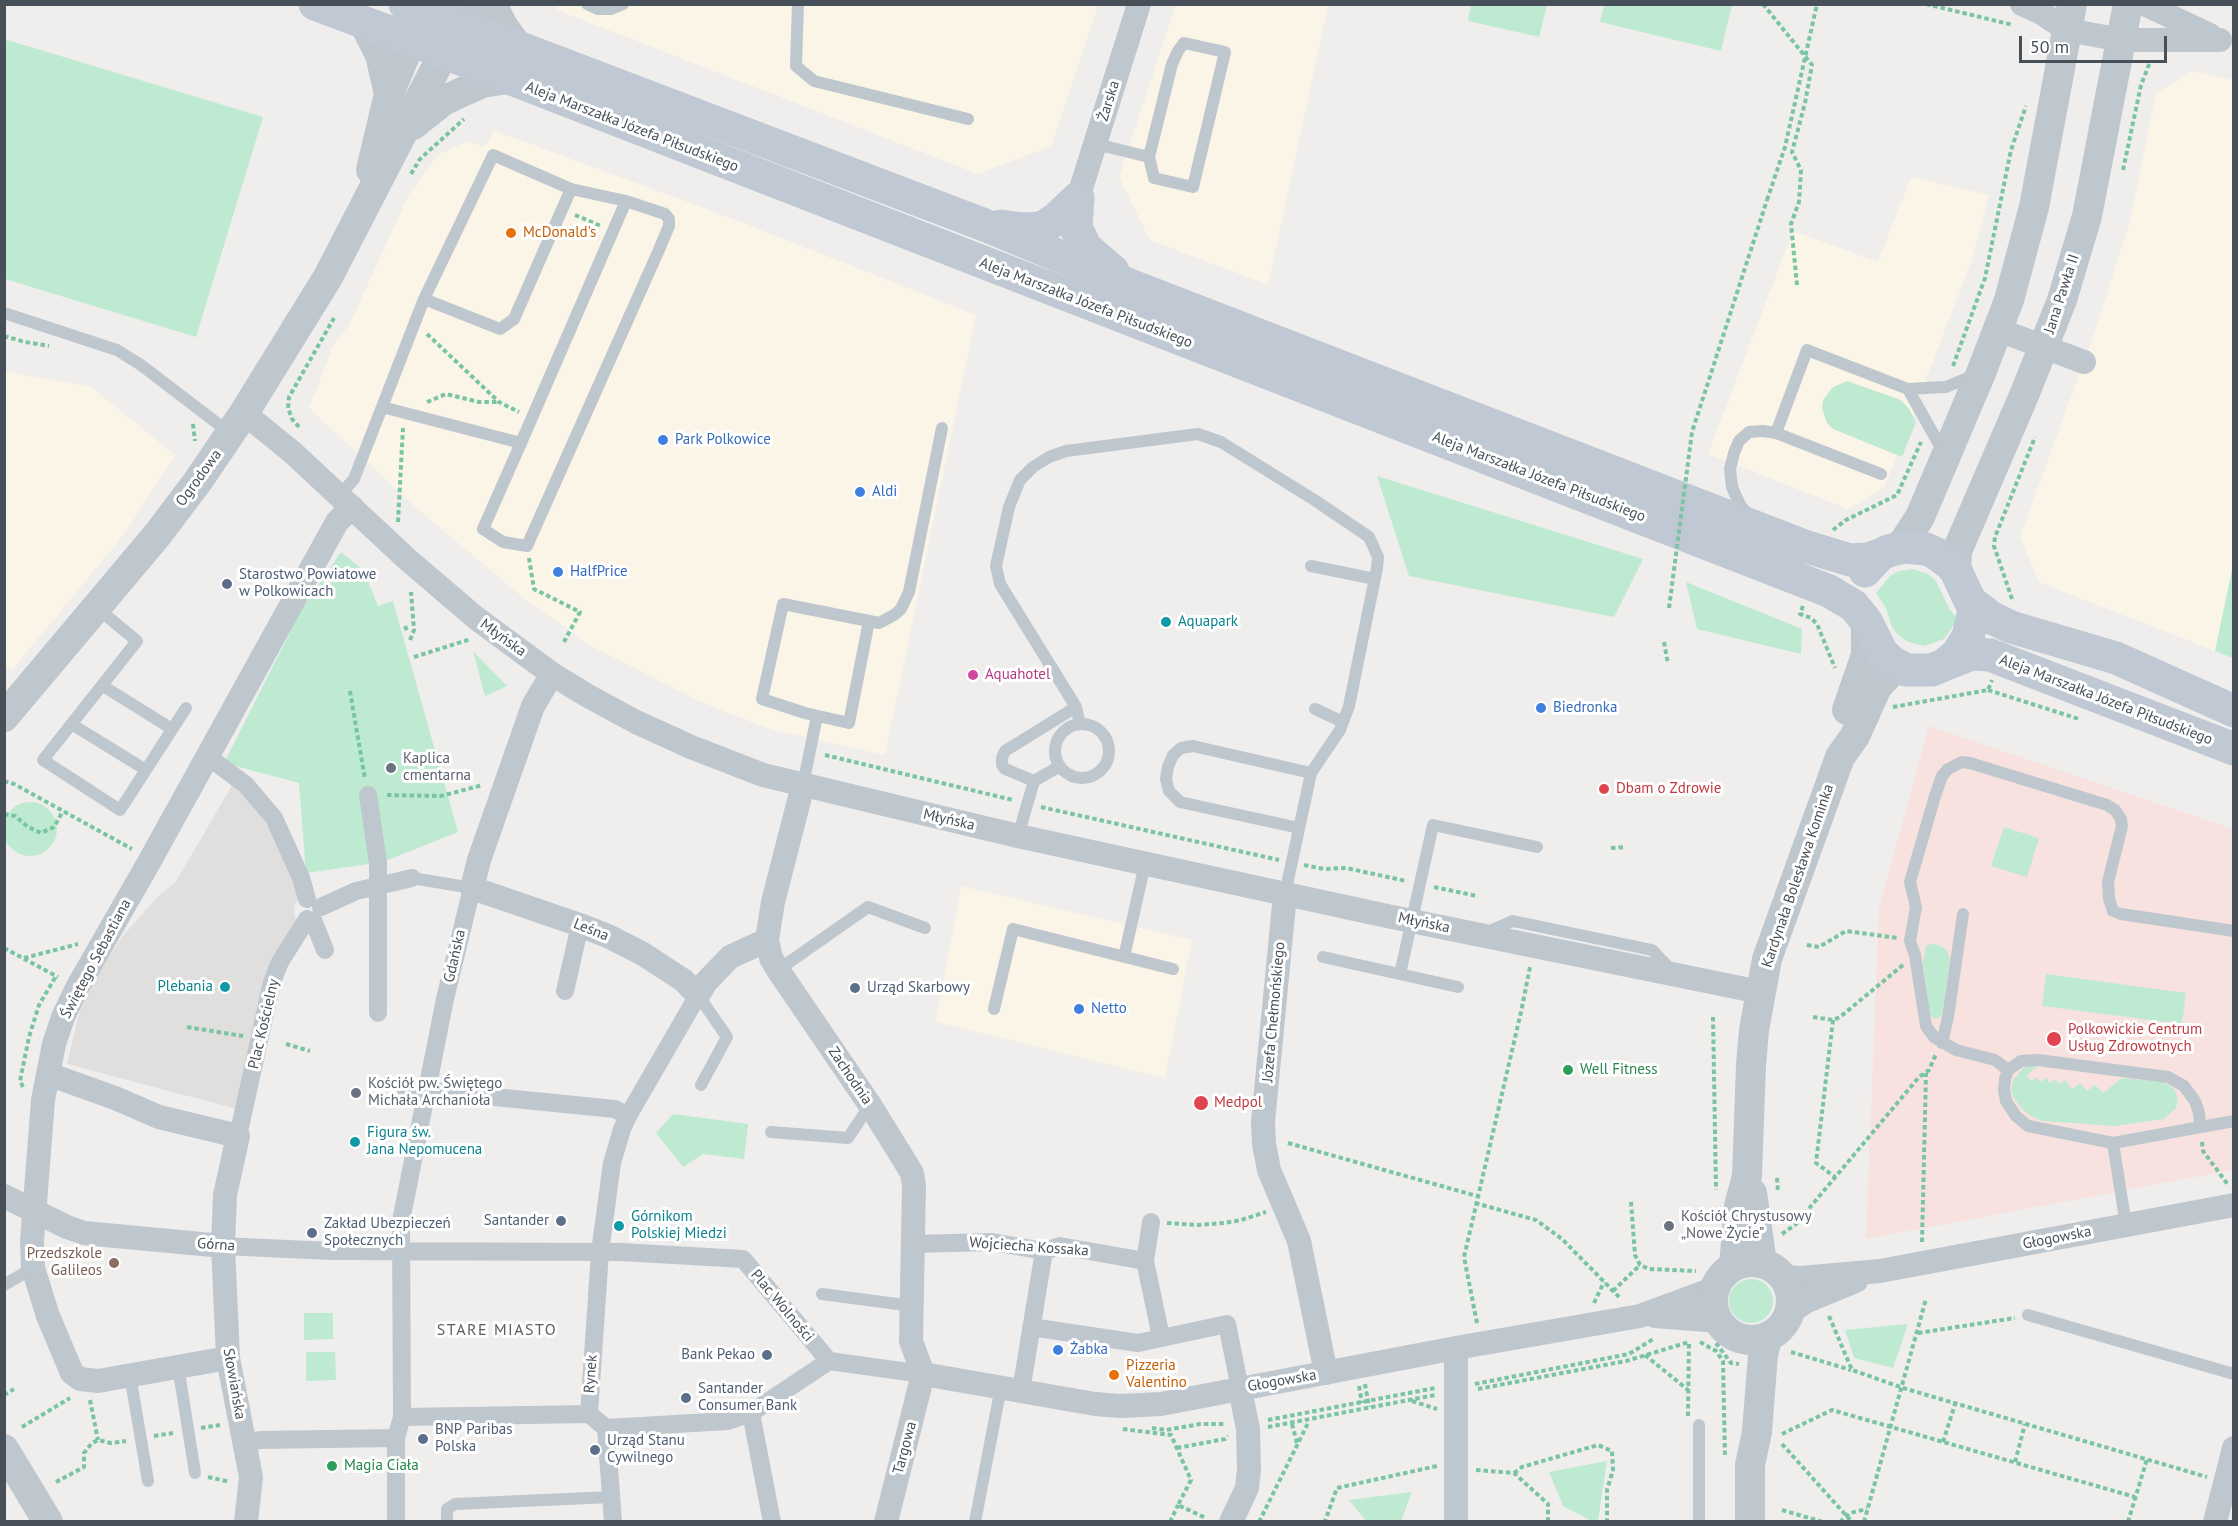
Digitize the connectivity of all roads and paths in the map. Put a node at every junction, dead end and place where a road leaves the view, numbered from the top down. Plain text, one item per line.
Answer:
1 (315, 4) edge
2 (492, 4) edge
3 (586, 4) edge
4 (623, 4) edge
5 (798, 4) edge
6 (1139, 4) edge
7 (1763, 4) edge
8 (1817, 4) edge
9 (1926, 4) edge
10 (2128, 4) edge
11 (2144, 4) edge
12 (418, 7) edge
13 (464, 14) edge
14 (2019, 15) edge
15 (2069, 17) edge
16 (364, 23) junction
17 (2122, 40) junction
18 (411, 42) junction
19 (519, 48) junction
20 (445, 53) junction
21 (1805, 57) junction
22 (508, 79) junction
23 (389, 94) junction
24 (2029, 99) dead end
25 (471, 114) dead end
26 (968, 119) dead end
27 (404, 132) junction
28 (1096, 144) junction
29 (1149, 157) junction
30 (408, 180) dead end
31 (572, 189) junction
32 (1078, 198) junction
33 (626, 201) junction
34 (562, 209) junction
35 (358, 216) junction
36 (982, 224) junction
37 (604, 228) dead end
38 (1797, 285) dead end
39 (1137, 288) junction
40 (424, 299) junction
41 (4, 313) edge
42 (337, 313) dead end
43 (414, 322) junction
44 (1999, 330) junction
45 (4, 336) edge
46 (53, 346) dead end
47 (2044, 347) junction
48 (2084, 362) dead end
49 (1981, 373) junction
50 (1950, 376) dead end
51 (1908, 389) junction
52 (499, 402) junction
53 (420, 403) dead end
54 (382, 407) junction
55 (519, 413) dead end
56 (190, 417) dead end
57 (237, 423) junction
58 (414, 427) dead end
59 (299, 428) dead end
60 (942, 428) dead end
61 (1776, 434) junction
62 (1922, 440) dead end
63 (521, 443) junction
64 (196, 446) dead end
65 (1946, 457) junction
66 (1881, 474) dead end
67 (1897, 495) dead end
68 (346, 501) junction
69 (390, 514) dead end
70 (2003, 516) dead end
71 (397, 521) junction
72 (404, 526) dead end
73 (1764, 531) junction
74 (1995, 537) dead end
75 (527, 546) junction
76 (1889, 552) junction
77 (1311, 566) dead end
78 (1956, 571) junction
79 (1375, 579) junction
80 (411, 591) dead end
81 (1975, 606) junction
82 (96, 607) junction
83 (1669, 608) dead end
84 (1860, 614) junction
85 (869, 621) junction
86 (471, 639) dead end
87 (410, 640) dead end
88 (564, 642) dead end
89 (1664, 642) dead end
90 (414, 657) dead end
91 (1668, 664) dead end
92 (1944, 665) junction
93 (1899, 667) junction
94 (552, 674) junction
95 (102, 686) junction
96 (350, 691) dead end
97 (1076, 706) junction
98 (186, 708) dead end
99 (1316, 709) dead end
100 (2234, 711) edge
101 (817, 716) junction
102 (4, 717) edge
103 (1343, 722) junction
104 (73, 724) junction
105 (1080, 724) junction
106 (172, 729) junction
107 (2234, 749) edge
108 (810, 752) junction
109 (207, 756) junction
110 (1840, 757) junction
111 (1060, 766) junction
112 (146, 770) junction
113 (1311, 773) junction
114 (4, 781) edge
115 (1034, 781) junction
116 (492, 783) dead end
117 (803, 785) junction
118 (368, 795) junction
119 (1026, 804) junction
120 (63, 811) junction
121 (4, 814) edge
122 (1299, 828) junction
123 (1018, 836) junction
124 (1537, 847) dead end
125 (1624, 847) dead end
126 (1611, 848) dead end
127 (140, 853) dead end
128 (1292, 862) junction
129 (1145, 864) junction
130 (412, 878) joint
131 (1420, 884) junction
132 (378, 887) junction
133 (471, 888) junction
134 (1285, 894) junction
135 (1477, 896) dead end
136 (312, 911) junction
137 (1963, 914) dead end
138 (1412, 921) junction
139 (580, 925) junction
140 (925, 928) dead end
141 (2234, 931) edge
142 (1892, 937) dead end
143 (767, 940) junction
144 (87, 942) dead end
145 (1807, 945) dead end
146 (4, 948) edge
147 (325, 950) dead end
148 (1915, 955) junction
149 (1124, 957) junction
150 (1323, 957) dead end
151 (24, 958) junction
152 (1173, 969) dead end
153 (778, 970) junction
154 (1529, 970) dead end
155 (1400, 974) junction
156 (78, 986) junction
157 (1458, 987) dead end
158 (565, 992) dead end
159 (1760, 992) junction
160 (699, 995) junction
161 (994, 1010) dead end
162 (378, 1013) dead end
163 (1713, 1017) dead end
164 (1813, 1017) dead end
165 (1833, 1020) junction
166 (187, 1027) dead end
167 (259, 1040) junction
168 (1942, 1043) junction
169 (286, 1044) dead end
170 (310, 1051) dead end
171 (2008, 1070) junction
172 (1926, 1072) junction
173 (48, 1074) junction
174 (701, 1084) dead end
175 (405, 1088) dead end
176 (426, 1090) junction
177 (870, 1105) junction
178 (628, 1116) junction
179 (2234, 1121) edge
180 (2200, 1126) junction
181 (771, 1132) dead end
182 (238, 1136) junction
183 (1288, 1143) dead end
184 (2114, 1143) junction
185 (1835, 1177) junction
186 (1777, 1178) dead end
187 (2234, 1192) edge
188 (4, 1196) edge
189 (1477, 1196) junction
190 (1778, 1198) dead end
191 (1716, 1201) dead end
192 (1631, 1202) dead end
193 (1475, 1203) junction
194 (2234, 1205) edge
195 (1272, 1209) dead end
196 (35, 1210) junction
197 (1152, 1222) joint
198 (2126, 1225) junction
199 (1778, 1228) dead end
200 (1922, 1242) dead end
201 (913, 1244) junction
202 (223, 1246) junction
203 (402, 1251) junction
204 (1044, 1251) junction
205 (600, 1252) junction
206 (1145, 1261) junction
207 (1640, 1265) junction
208 (33, 1269) junction
209 (1880, 1271) junction
210 (1740, 1273) junction
211 (1604, 1282) junction
212 (4, 1285) edge
213 (1613, 1291) junction
214 (822, 1294) dead end
215 (1926, 1299) dead end
216 (912, 1306) junction
217 (1592, 1307) dead end
218 (1631, 1308) junction
219 (1789, 1313) junction
220 (2028, 1315) joint
221 (1829, 1316) dead end
222 (1031, 1328) junction
223 (1478, 1328) dead end
224 (1721, 1332) junction
225 (1918, 1333) junction
226 (1659, 1335) dead end
227 (1161, 1337) junction
228 (1689, 1342) dead end
229 (1779, 1344) junction
230 (1456, 1348) junction
231 (1645, 1355) dead end
232 (228, 1358) junction
233 (829, 1361) junction
234 (1741, 1364) junction
235 (178, 1366) junction
236 (1852, 1370) junction
237 (1326, 1373) junction
238 (923, 1374) junction
239 (2234, 1374) edge
240 (130, 1375) junction
241 (1456, 1386) junction
242 (1903, 1388) junction
243 (14, 1389) dead end
244 (1011, 1389) junction
245 (1240, 1389) junction
246 (1689, 1390) dead end
247 (79, 1392) dead end
248 (89, 1394) dead end
249 (4, 1395) edge
250 (1955, 1404) junction
251 (751, 1413) junction
252 (589, 1414) junction
253 (402, 1418) junction
254 (1309, 1420) dead end
255 (1127, 1423) dead end
256 (1292, 1424) dead end
257 (2025, 1424) junction
258 (1699, 1425) dead end
259 (1241, 1427) junction
260 (1891, 1427) junction
261 (606, 1428) junction
262 (1782, 1434) dead end
263 (1171, 1435) dead end
264 (13, 1438) edge
265 (396, 1438) junction
266 (98, 1440) dead end
267 (1943, 1442) junction
268 (246, 1444) junction
269 (1782, 1444) dead end
270 (1297, 1445) junction
271 (1177, 1448) junction
272 (2234, 1448) edge
273 (2147, 1459) junction
274 (2015, 1462) junction
275 (1738, 1465) junction
276 (1456, 1466) junction
277 (195, 1473) joint
278 (1514, 1473) junction
279 (148, 1481) dead end
280 (2225, 1482) junction
281 (236, 1483) dead end
282 (611, 1497) junction
283 (2135, 1497) junction
284 (1178, 1504) junction
285 (1868, 1509) junction
286 (1782, 1510) dead end
287 (1847, 1515) junction
288 (1206, 1518) dead end
289 (1549, 1520) edge
290 (48, 1521) edge
291 (246, 1521) edge
292 (396, 1521) edge
293 (447, 1521) edge
294 (613, 1521) edge
295 (772, 1521) edge
296 (886, 1521) edge
297 (975, 1521) edge
298 (1170, 1521) edge
299 (1230, 1521) edge
300 (1259, 1521) edge
301 (1327, 1521) edge
302 (1456, 1521) edge
303 (1607, 1521) edge
304 (1699, 1521) edge
305 (1750, 1521) edge
306 (1823, 1521) edge
307 (1840, 1521) edge
308 (1852, 1521) edge
309 (1864, 1521) edge
310 (2128, 1521) edge
311 (2215, 1521) edge

1 - 16 main road, Aleja Marszałka Józefa Piłsudskiego
2 - 19 street
3 - 4 lane
5 - 26 lane
6 - 28 street, Żarska
7 - 21 path
8 - 21 path
9 - 14 path
10 - 17 street, Jana Pawła II
11 - 17 street
12 - 13 main road, Aleja Marszałka Józefa Piłsudskiego
12 - 18 street, Ogrodowa
13 - 19 main road, Aleja Marszałka Józefa Piłsudskiego
13 - 20 street
14 - 15 street
15 - 17 street
15 - 44 street
16 - 18 main road, Aleja Marszałka Józefa Piłsudskiego
16 - 23 street
17 - 47 street, Jana Pawła II
18 - 20 main road, Aleja Marszałka Józefa Piłsudskiego
18 - 23 street, Ogrodowa
19 - 36 main road, Aleja Marszałka Józefa Piłsudskiego
20 - 22 main road, Aleja Marszałka Józefa Piłsudskiego
20 - 27 street, Ogrodowa
21 - 38 path
21 - 83 path, bridge
22 - 27 street
22 - 84 main road, Aleja Marszałka Józefa Piłsudskiego
23 - 35 street, Ogrodowa
24 - 50 path
25 - 30 path
27 - 35 street, Ogrodowa
28 - 29 lane
28 - 32 street, Żarska
29 - 29 lane
31 - 33 lane
31 - 34 lane
31 - 40 lane
32 - 36 main road
32 - 39 main road
33 - 63 lane
33 - 75 lane
34 - 37 path
34 - 40 lane
35 - 57 street, Ogrodowa
36 - 39 main road, Aleja Marszałka Józefa Piłsudskiego
39 - 73 main road, Aleja Marszałka Józefa Piłsudskiego
40 - 43 lane
41 - 57 lane
42 - 59 path
43 - 52 path
43 - 54 lane
44 - 47 street
44 - 49 street
45 - 46 path
47 - 48 street
47 - 78 street, Jana Pawła II
49 - 51 lane
49 - 65 street
51 - 61 lane
51 - 65 lane
52 - 53 path
52 - 55 path
54 - 63 lane
54 - 68 lane
56 - 64 path
57 - 68 street, Młyńska
57 - 82 street, Ogrodowa
58 - 71 path
60 - 85 lane
61 - 66 lane
61 - 73 lane
62 - 67 path
63 - 75 lane
65 - 76 street
68 - 94 street, Młyńska
68 - 109 street, Świętego Sebastiana
69 - 71 path
70 - 74 path
71 - 72 path
73 - 76 main road, Aleja Marszałka Józefa Piłsudskiego
75 - 88 path
76 - 78 main road
76 - 84 main road
77 - 79 lane
78 - 81 main road
79 - 97 lane
79 - 103 lane
80 - 87 path
81 - 92 main road
81 - 100 main road
82 - 95 lane
82 - 102 street, Ogrodowa
84 - 93 main road
84 - 110 street, Kardynała Bolesława Kominka
85 - 101 lane
85 - 101 lane
86 - 90 path
89 - 91 path
92 - 93 main road
92 - 107 main road, Aleja Marszałka Józefa Piłsudskiego
93 - 110 street, Kardynała Bolesława Kominka
94 - 117 street, Młyńska
94 - 133 street, Gdańska
95 - 104 lane
95 - 106 lane
96 - 118 path
97 - 105 lane
97 - 115 lane
98 - 106 lane
99 - 103 lane
101 - 108 lane
103 - 113 lane
104 - 112 lane
104 - 112 lane
105 - 111 lane
105 - 111 lane
106 - 112 lane
108 - 117 lane
108 - 119 path
109 - 136 street
109 - 156 street, Świętego Sebastiana
110 - 159 street, Kardynała Bolesława Kominka
111 - 115 lane
113 - 122 lane
113 - 122 lane
114 - 120 path
115 - 119 lane
116 - 118 path
117 - 123 street, Młyńska
117 - 143 street, Zachodnia
118 - 132 street
119 - 123 lane
119 - 128 path
120 - 121 path
120 - 127 path
122 - 128 lane
123 - 129 street, Młyńska
124 - 131 lane
125 - 126 path
128 - 131 path
128 - 134 lane
129 - 134 street, Młyńska
129 - 149 lane
130 - 132 street
130 - 133 lane
131 - 135 path
131 - 138 lane
132 - 136 street
132 - 162 street
133 - 139 street, Leśna
133 - 176 street, Gdańska
134 - 138 street, Młyńska
134 - 237 street, Józefa Chełmońskiego
136 - 147 street
136 - 167 street, Plac Kościelny
137 - 168 lane
138 - 155 lane
138 - 159 street, Młyńska
139 - 158 street
139 - 160 street, Leśna
140 - 153 lane
141 - 148 lane
142 - 145 path
143 - 153 street, Zachodnia
143 - 160 street
144 - 151 path
146 - 151 path
148 - 165 path
148 - 168 lane
149 - 152 lane
149 - 161 lane
150 - 155 lane
151 - 156 path
153 - 177 street, Zachodnia
154 - 189 path
155 - 157 lane
156 - 173 street, Świętego Sebastiana
159 - 210 street, Kardynała Bolesława Kominka
160 - 174 lane
160 - 178 street, Rynek
163 - 191 path
164 - 165 path
165 - 185 path
166 - 167 path
167 - 182 street, Plac Kościelny
168 - 171 lane
168 - 172 path
169 - 170 path, Plac Kościelny
171 - 180 lane
171 - 184 lane
172 - 185 path
172 - 200 path
173 - 182 street
173 - 196 street, Świętego Sebastiana
175 - 176 street
176 - 178 street
176 - 203 street, Gdańska
177 - 181 lane
177 - 201 street, Zachodnia
178 - 205 street, Rynek
179 - 180 lane
180 - 184 lane
180 - 187 path
182 - 202 street, Słowiańska
183 - 189 path
184 - 198 lane
185 - 199 path
186 - 190 path
188 - 196 street, Górna
189 - 193 path
192 - 207 path
193 - 211 path
193 - 223 path
194 - 198 street, Głogowska
195 - 197 path
196 - 202 street, Górna
196 - 208 street, Świętego Sebastiana
197 - 206 street
198 - 209 street, Głogowska
201 - 204 street, Wojciecha Kossaka
201 - 216 street, Zachodnia
202 - 203 street, Górna
202 - 232 street, Słowiańska
203 - 205 street
203 - 253 street
204 - 206 street, Wojciecha Kossaka
204 - 222 street
205 - 233 street, Plac Wolności
205 - 252 street, Rynek
206 - 227 street
207 - 210 path
207 - 213 path
208 - 212 lane
208 - 240 street, Świętego Sebastiana
209 - 210 street, Głogowska
209 - 219 street, Głogowska
210 - 218 street, Głogowska
210 - 219 street
210 - 224 street
211 - 213 path
211 - 217 path
213 - 218 path
214 - 216 lane
215 - 225 path
216 - 238 street, Zachodnia
218 - 224 street, Głogowska
218 - 230 street, Głogowska
219 - 229 street
220 - 225 path
220 - 239 lane
221 - 236 path
222 - 227 street
222 - 244 street
224 - 229 street
224 - 234 street
224 - 234 path
225 - 242 path
226 - 241 path
227 - 245 street
228 - 275 path
229 - 236 path
229 - 275 street
230 - 237 street, Głogowska
230 - 241 street
231 - 246 path
232 - 235 street, Świętego Sebastiana
232 - 268 street, Słowiańska
233 - 238 street
233 - 251 street
234 - 275 street
235 - 240 street, Świętego Sebastiana
235 - 277 lane
236 - 242 path
237 - 245 street, Głogowska
238 - 244 street, Głogowska
238 - 296 street, Targowa
240 - 279 lane
241 - 259 path
241 - 276 street
242 - 250 path
242 - 260 path
243 - 249 path
244 - 245 street, Głogowska
244 - 297 lane
245 - 259 street
247 - 264 path
248 - 266 path
250 - 257 path
250 - 267 path
251 - 261 street
251 - 295 street
252 - 253 street, Rynek
252 - 261 street
253 - 265 street
254 - 270 path
255 - 259 path
256 - 270 path
257 - 273 path
257 - 274 path
258 - 304 lane
259 - 271 path
259 - 299 street
260 - 262 path
260 - 267 path
260 - 285 path
261 - 282 street
263 - 271 path
264 - 290 street
265 - 268 street
265 - 292 street
267 - 274 path
268 - 291 street, Słowiańska
269 - 287 path
270 - 300 path
271 - 284 path
272 - 280 street
273 - 280 path
273 - 283 path
274 - 283 path
275 - 305 street
276 - 278 path
276 - 301 path
276 - 302 street
277 - 281 path
278 - 289 path
278 - 303 path
280 - 311 street
282 - 293 lane
282 - 294 street
283 - 310 path
284 - 288 path
284 - 298 path
285 - 287 path
285 - 309 path
286 - 306 path
287 - 307 path
287 - 308 path

